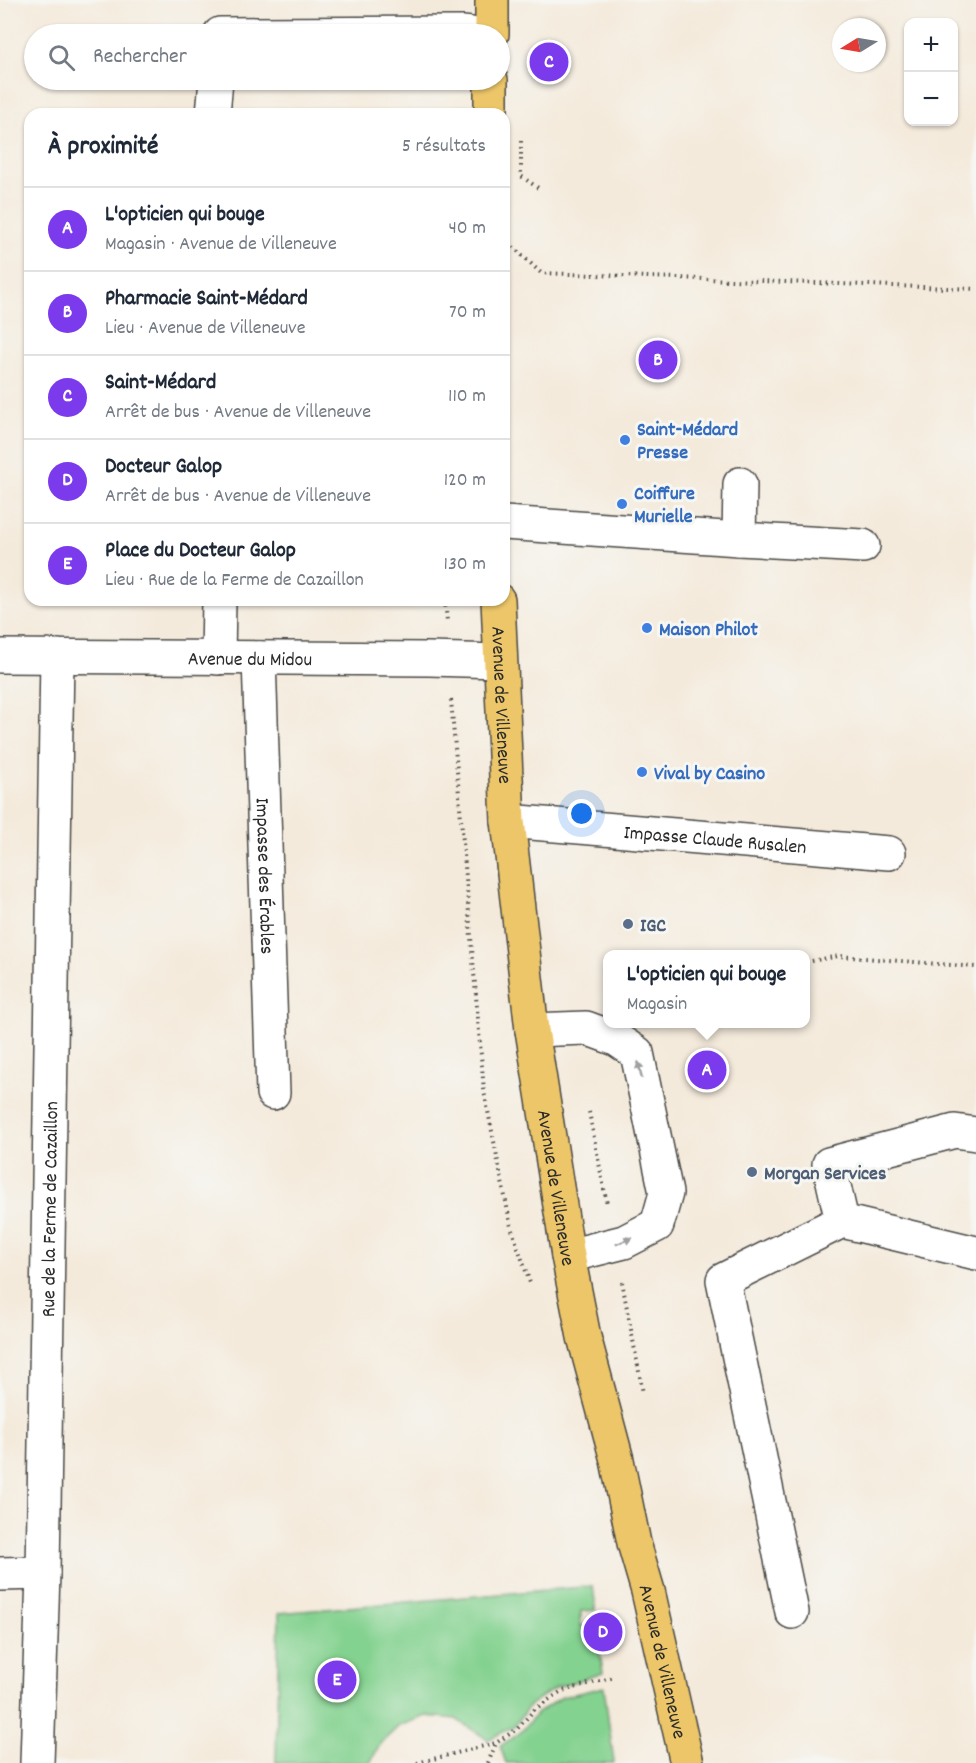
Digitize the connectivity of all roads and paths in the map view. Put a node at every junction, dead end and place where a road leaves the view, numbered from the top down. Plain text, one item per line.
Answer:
1 (492, 0) edge
2 (492, 24) edge
3 (215, 90) edge
4 (491, 90) edge
5 (214, 108) edge
6 (491, 108) edge
7 (513, 247) dead end
8 (976, 289) edge
9 (740, 484) dead end
10 (510, 523) edge
11 (739, 539) junction
12 (863, 546) dead end
13 (219, 606) edge
14 (446, 606) edge
15 (498, 606) edge
16 (0, 656) edge
17 (57, 656) junction
18 (218, 658) junction
19 (259, 658) junction
20 (450, 659) junction
21 (500, 661) junction
22 (508, 821) junction
23 (889, 853) dead end
24 (810, 961) edge
25 (976, 967) edge
26 (531, 1030) junction
27 (273, 1093) dead end
28 (588, 1108) dead end
29 (976, 1134) edge
30 (842, 1221) junction
31 (615, 1245) junction
32 (976, 1253) edge
33 (568, 1256) junction
34 (532, 1290) dead end
35 (644, 1396) dead end
36 (43, 1573) junction
37 (0, 1574) edge
38 (792, 1612) dead end
39 (615, 1677) dead end
40 (496, 1743) junction
41 (37, 1763) edge
42 (417, 1763) edge
43 (488, 1763) edge
44 (687, 1763) edge

1 - 2 main road
3 - 5 street
4 - 6 main road
7 - 8 path
9 - 11 street
10 - 11 street
11 - 12 street
13 - 18 street
14 - 20 path
15 - 21 main road, Avenue de Villeneuve
16 - 17 street, Avenue du Midou
17 - 18 street, Avenue du Midou
17 - 36 street, Rue de la Ferme de Cazaillon
18 - 19 street, Avenue du Midou
19 - 20 street, Avenue du Midou
19 - 27 street, Impasse des Érables
20 - 21 street, Avenue du Midou
20 - 34 path
21 - 22 main road, Avenue de Villeneuve
22 - 23 street, Impasse Claude Rusalen
22 - 26 main road, Avenue de Villeneuve
24 - 25 path
31 -> 26 street
26 - 33 main road, Avenue de Villeneuve
28 - 31 path
29 - 30 street
30 - 32 street
30 - 38 street
31 - 33 street
31 - 35 path
33 - 44 main road, Avenue de Villeneuve
36 - 37 street
36 - 41 street, Rue de la Ferme de Cazaillon
39 - 40 path
40 - 42 path
40 - 43 path

